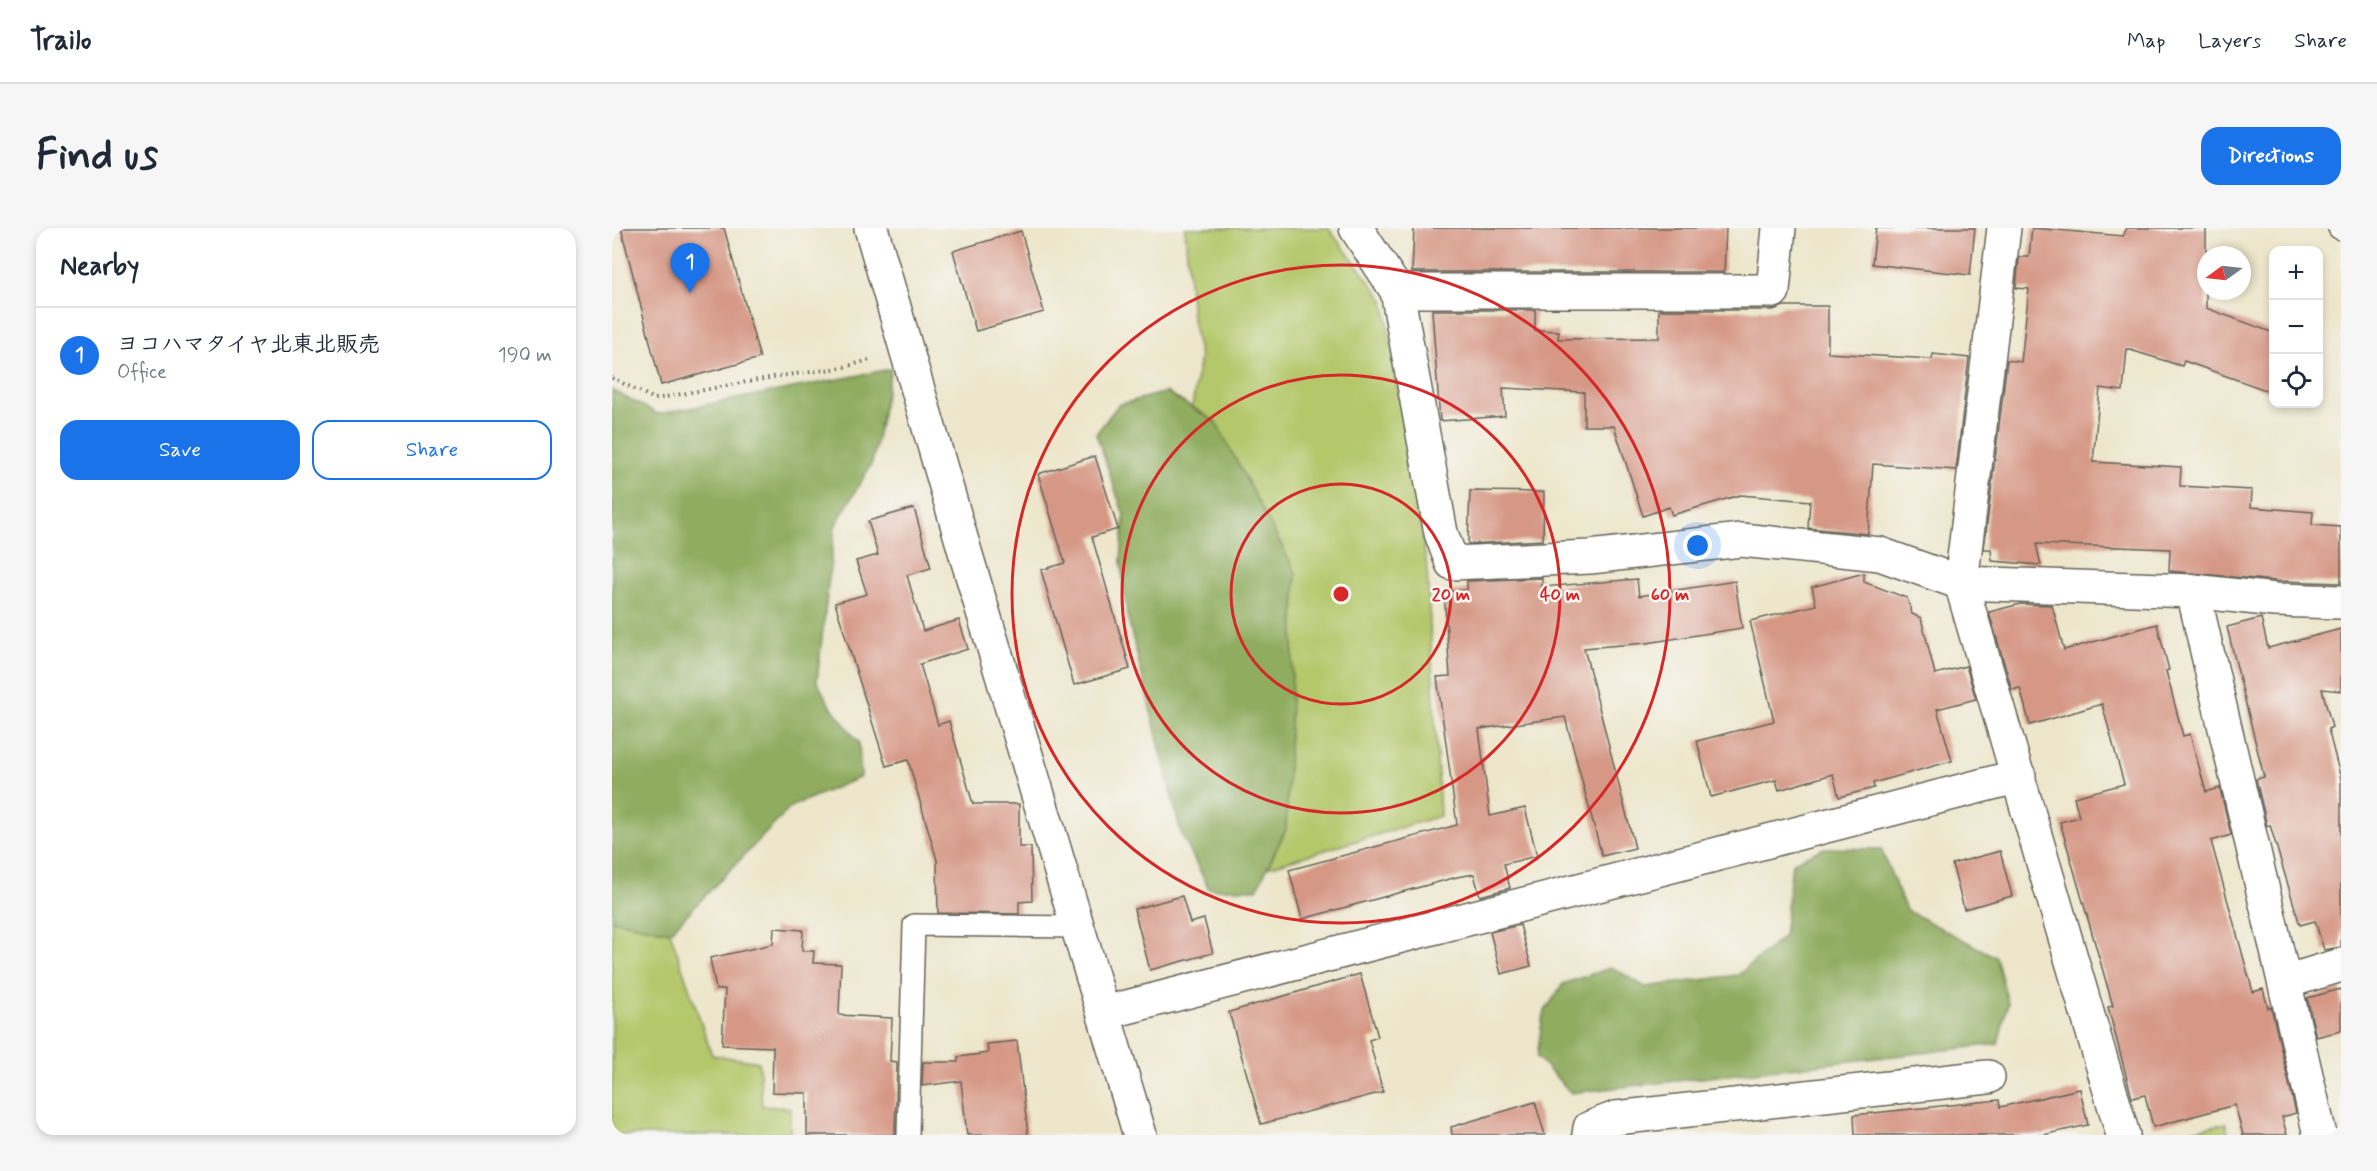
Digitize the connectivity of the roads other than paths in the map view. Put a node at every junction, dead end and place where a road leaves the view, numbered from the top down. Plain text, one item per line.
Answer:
1 (872, 228) edge
2 (1356, 228) edge
3 (1779, 228) edge
4 (2004, 228) edge
5 (1398, 291) junction
6 (1961, 583) junction
7 (2193, 591) junction
8 (2341, 602) edge
9 (2019, 777) junction
10 (1078, 927) junction
11 (2341, 965) edge
12 (2284, 982) junction
13 (1104, 1013) junction
14 (1988, 1077) dead end
15 (908, 1135) edge
16 (1140, 1135) edge
17 (1588, 1135) edge
18 (2124, 1135) edge
19 (2320, 1135) edge

1 - 10 street
2 - 5 street
3 - 5 street
4 - 6 street
5 - 6 street
6 - 7 street
6 - 9 street
7 - 8 street
7 - 12 street
9 - 13 street
9 - 18 street
10 - 13 street
10 - 15 lane
11 - 12 street
12 - 19 street
13 - 16 street
14 - 17 street

